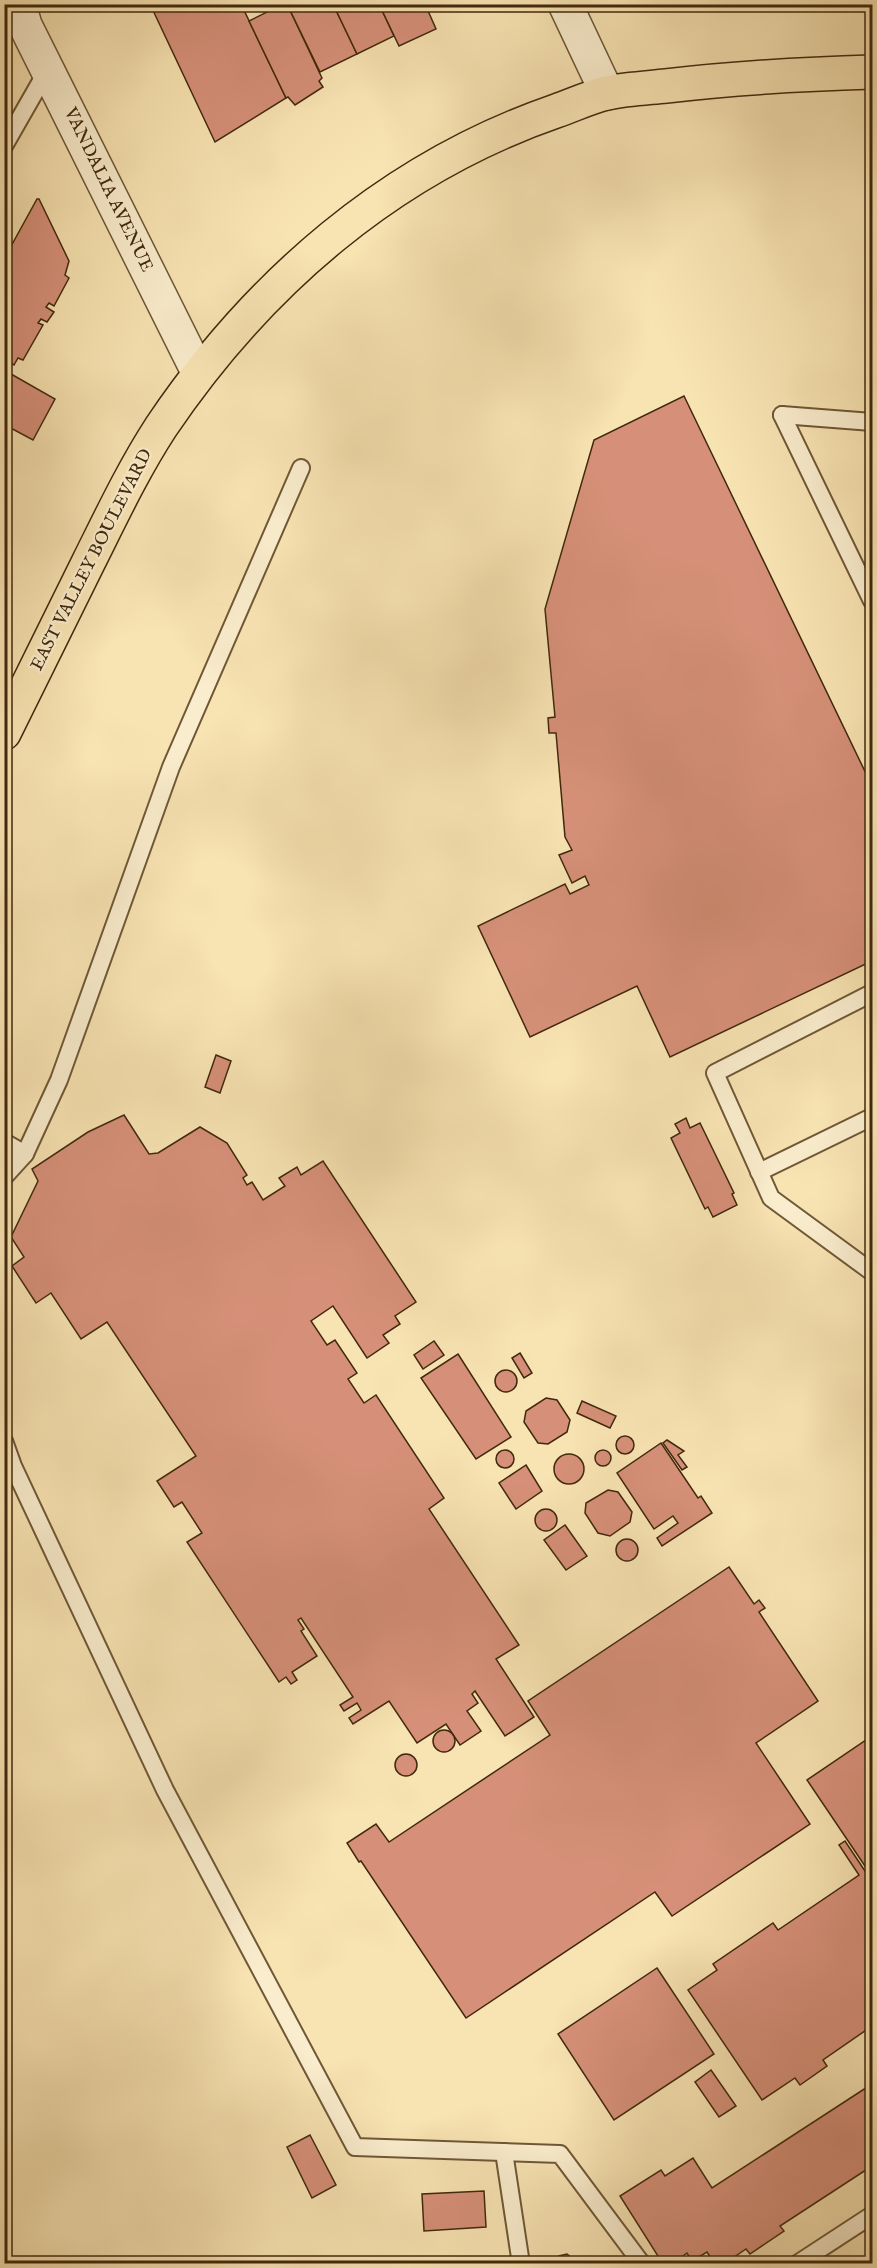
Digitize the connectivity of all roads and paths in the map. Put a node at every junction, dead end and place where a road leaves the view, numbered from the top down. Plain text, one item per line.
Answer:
1 (19, 4) edge
2 (565, 4) edge
3 (48, 69) junction
4 (863, 69) edge
5 (607, 93) junction
6 (4, 146) edge
7 (199, 374) junction
8 (873, 422) edge
9 (302, 468) dead end
10 (873, 601) edge
11 (4, 733) edge
12 (873, 993) edge
13 (873, 1117) edge
14 (4, 1142) edge
15 (25, 1154) junction
16 (759, 1172) junction
17 (4, 1177) edge
18 (873, 1272) edge
19 (4, 1441) edge
20 (504, 2152) junction
21 (873, 2215) edge
22 (521, 2264) edge
23 (642, 2264) edge
24 (797, 2264) edge

1 - 3 street, VANDALIA AVENUE
2 - 5 street
3 - 6 lane
3 - 7 street, VANDALIA AVENUE
4 - 5 main road, EAST VALLEY BOULEVARD
5 - 7 main road, EAST VALLEY BOULEVARD
7 - 11 main road, EAST VALLEY BOULEVARD
8 - 10 lane
9 - 15 lane
12 - 16 lane
13 - 16 lane
14 - 15 lane
15 - 17 lane
16 - 18 lane
19 - 20 lane
20 - 22 lane
20 - 23 lane
21 - 24 lane

